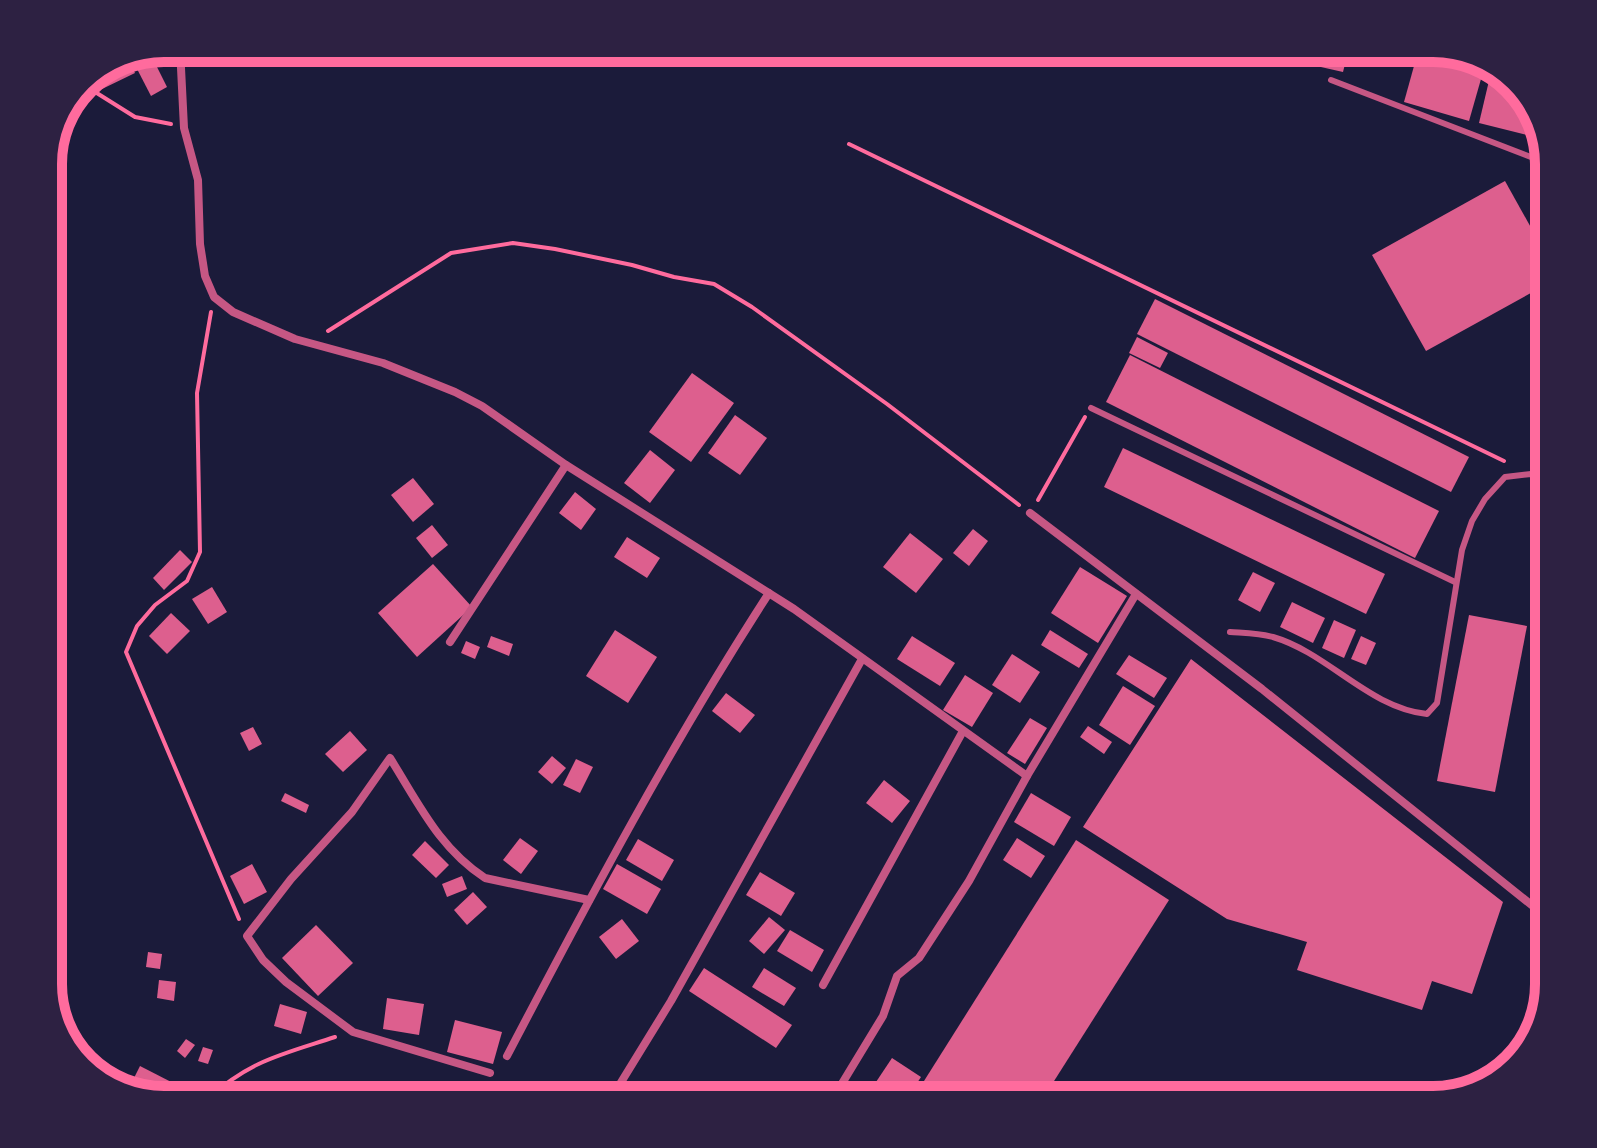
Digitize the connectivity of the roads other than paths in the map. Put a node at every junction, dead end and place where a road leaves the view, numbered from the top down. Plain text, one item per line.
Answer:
1 (181, 62) edge
2 (1331, 80) dead end
3 (1535, 158) edge
4 (1091, 408) road end
5 (566, 465) junction
6 (1535, 476) edge
7 (1030, 513) road end
8 (1455, 582) junction
9 (769, 593) junction
10 (1136, 594) junction
11 (1230, 632) dead end
12 (450, 642) dead end
13 (862, 659) junction
14 (963, 731) junction
15 (1027, 776) junction
16 (589, 900) junction
17 (1535, 908) edge
18 (823, 985) dead end
19 (507, 1056) dead end
20 (490, 1073) dead end
21 (620, 1084) dead end
22 (840, 1086) edge

1 - 5 street
2 - 3 lane
4 - 8 lane
5 - 9 street
5 - 12 street
6 - 8 lane
7 - 10 street
8 - 11 lane
9 - 13 street
9 - 16 street
10 - 15 street
10 - 17 street
13 - 14 street
13 - 21 street
14 - 15 street
14 - 18 street
15 - 22 street
16 - 19 street
16 - 20 street

